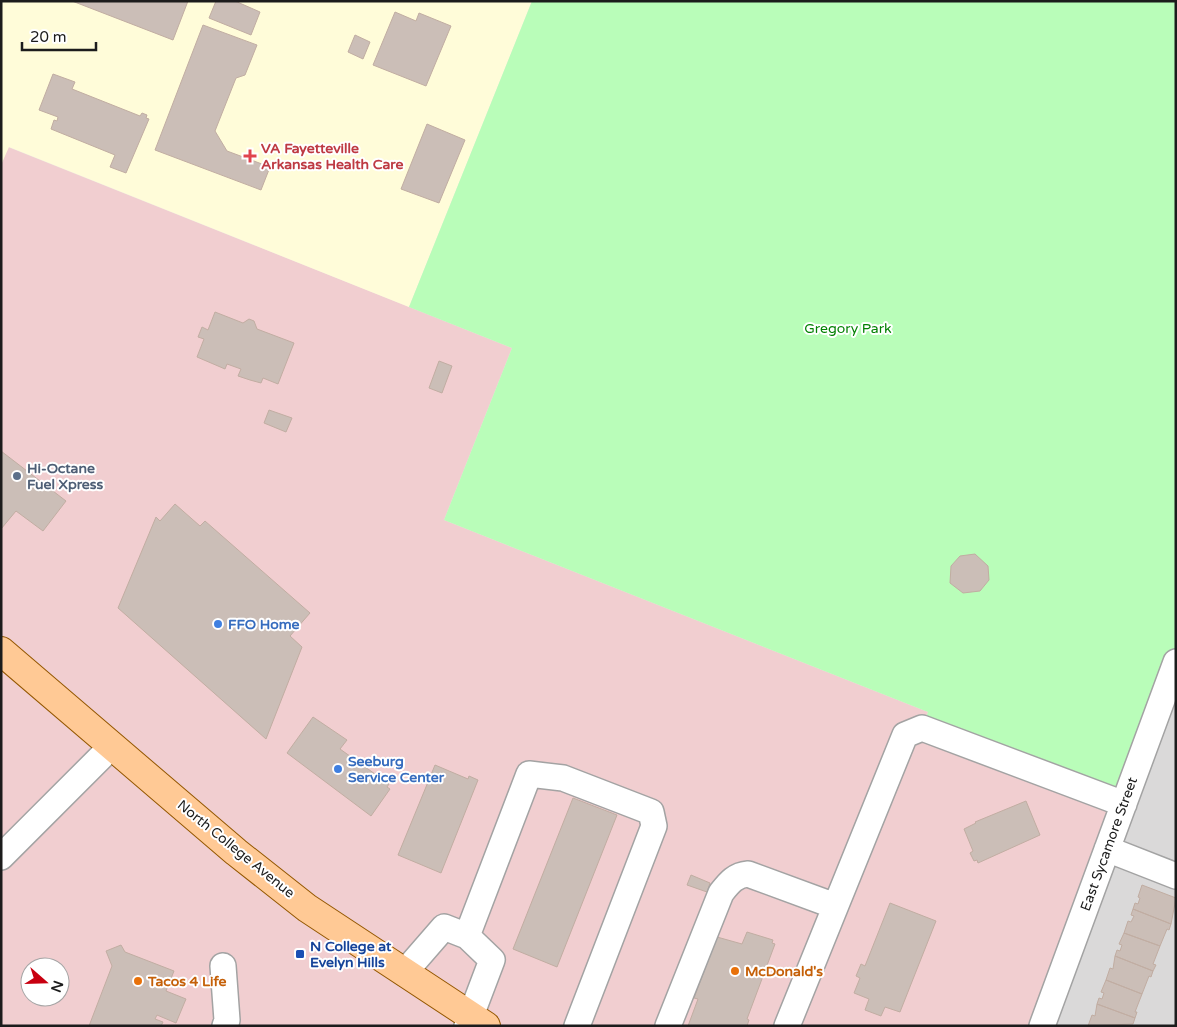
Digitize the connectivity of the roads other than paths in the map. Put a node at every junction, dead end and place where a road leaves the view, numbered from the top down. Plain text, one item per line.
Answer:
1 (1, 651) edge
2 (1176, 662) edge
3 (112, 746) junction
4 (1124, 804) junction
5 (1107, 849) junction
6 (1, 857) edge
7 (1176, 876) edge
8 (835, 906) junction
9 (467, 936) junction
10 (223, 966) dead end
11 (404, 973) junction
12 (475, 1023) edge
13 (225, 1026) edge
14 (577, 1026) edge
15 (668, 1026) edge
16 (787, 1026) edge
17 (1042, 1026) edge

1 - 3 main road, North College Avenue
2 - 4 street, East Sycamore Street
3 - 6 street
3 - 11 main road, North College Avenue
4 - 5 street, East Sycamore Street
4 - 8 street
5 - 7 street
5 - 17 street, East Sycamore Street
8 - 15 street
8 - 16 street
9 - 11 street
9 - 12 street
9 - 14 street
10 - 13 street
11 - 12 main road, North College Avenue

